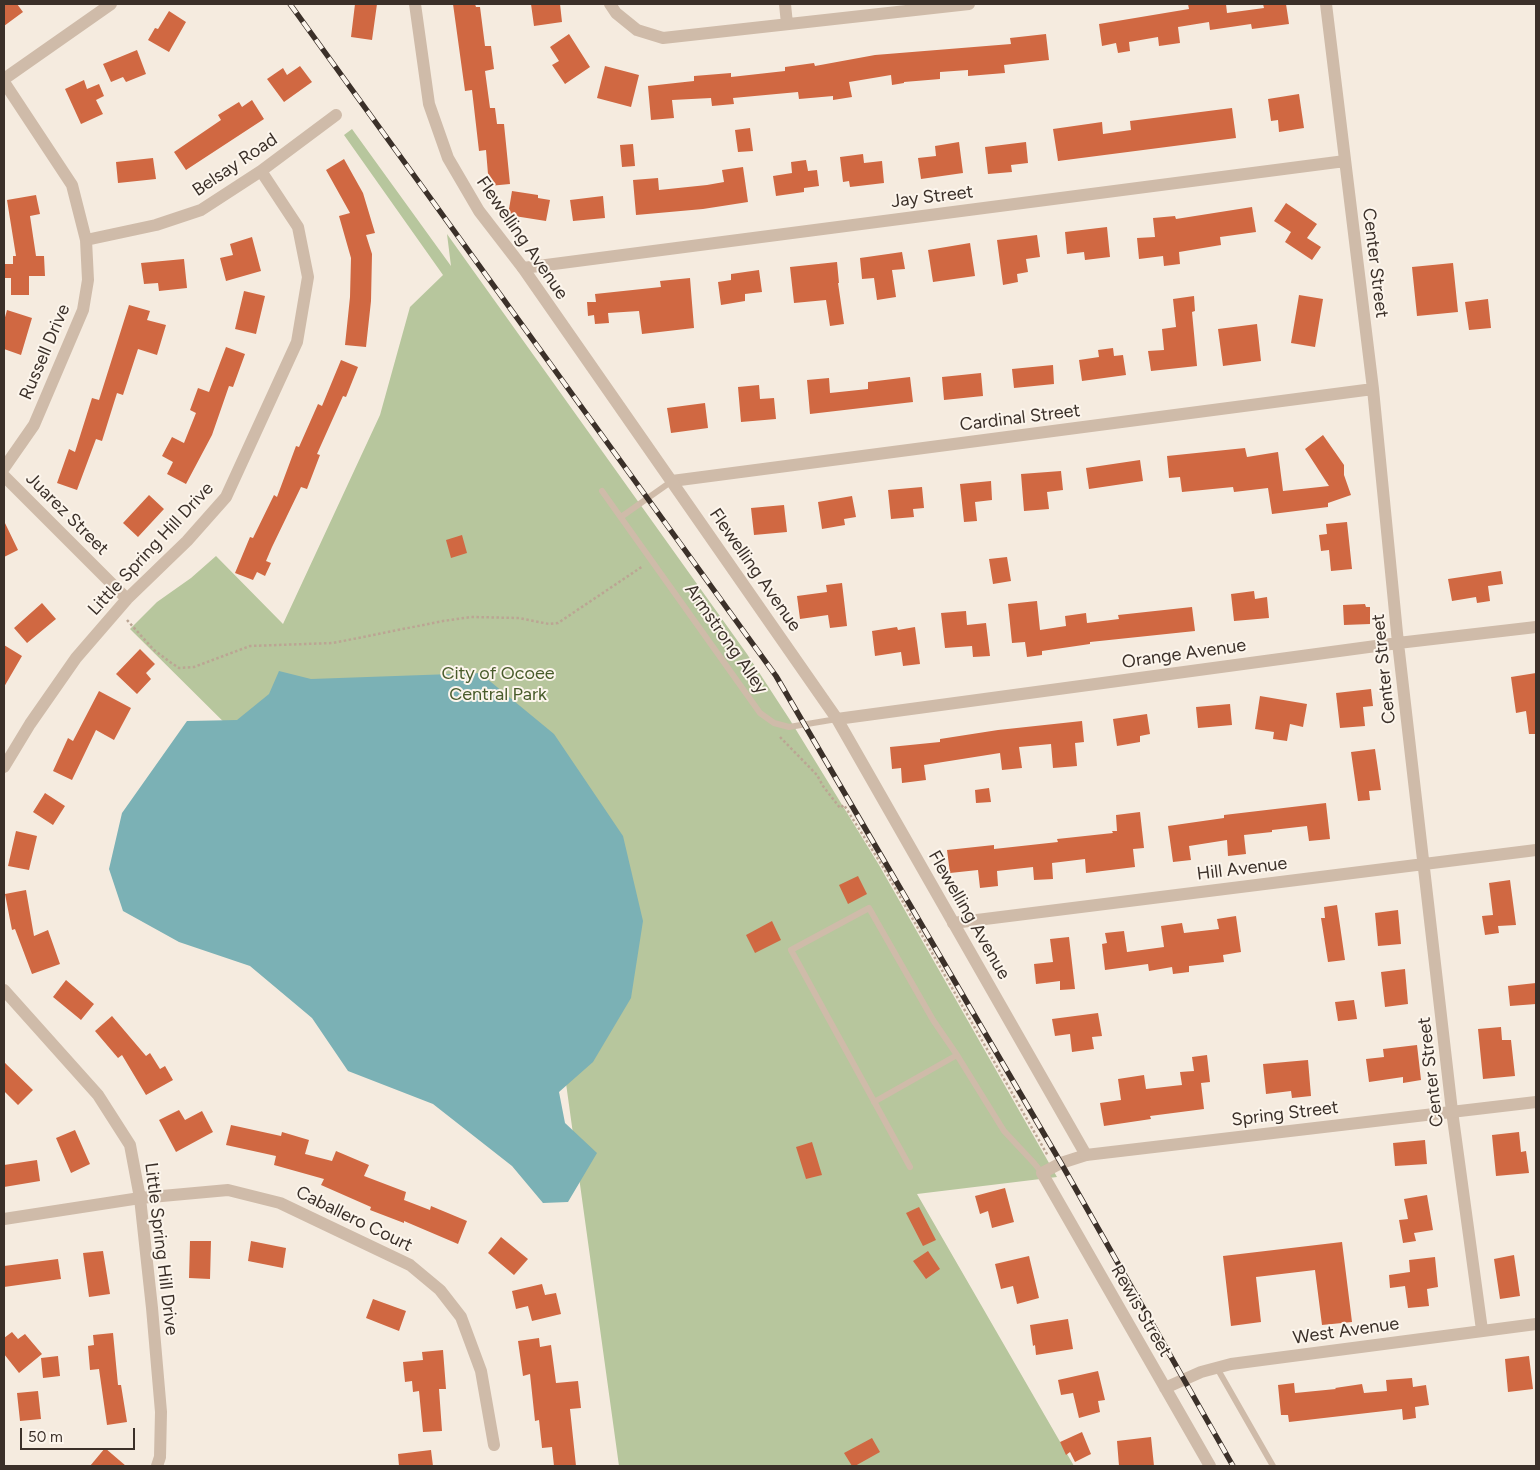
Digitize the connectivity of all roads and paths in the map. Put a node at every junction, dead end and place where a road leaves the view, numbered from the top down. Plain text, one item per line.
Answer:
1 (111, 4) edge
2 (416, 4) edge
3 (610, 4) edge
4 (785, 4) edge
5 (963, 4) edge
6 (969, 4) edge
7 (1326, 4) edge
8 (787, 24) junction
9 (4, 81) edge
10 (336, 115) dead end
11 (1344, 161) junction
12 (261, 171) junction
13 (86, 240) junction
14 (523, 268) junction
15 (1373, 389) junction
16 (4, 468) edge
17 (4, 476) edge
18 (672, 481) junction
19 (602, 491) dead end
20 (621, 517) junction
21 (641, 559) dead end
22 (127, 599) junction
23 (117, 610) junction
24 (1536, 626) edge
25 (1398, 643) junction
26 (837, 719) junction
27 (778, 735) dead end
28 (4, 767) edge
29 (1536, 850) edge
30 (1424, 864) junction
31 (953, 923) junction
32 (4, 990) edge
33 (958, 1055) junction
34 (874, 1102) junction
35 (1536, 1102) edge
36 (1452, 1112) junction
37 (1086, 1155) junction
38 (910, 1167) dead end
39 (1054, 1167) junction
40 (1042, 1173) junction
41 (140, 1198) junction
42 (4, 1219) edge
43 (1536, 1324) edge
44 (1482, 1330) junction
45 (1217, 1368) junction
46 (1165, 1388) junction
47 (494, 1445) dead end
48 (157, 1466) edge
49 (1210, 1466) edge
50 (1273, 1466) edge

1 - 9 street
2 - 14 street, Flewelling Avenue
3 - 8 street
4 - 8 street
5 - 6 street
5 - 8 street
7 - 11 street, Center Street
9 - 13 street, Russell Drive
10 - 12 street, Belsay Road
11 - 14 street, Jay Street
11 - 15 street, Center Street
12 - 13 street, Belsay Road
12 - 22 street, Little Spring Hill Drive
13 - 16 street, Russell Drive
14 - 18 street, Flewelling Avenue
15 - 18 street, Cardinal Street
15 - 25 street, Center Street
17 - 22 street, Juarez Street
18 - 20 lane
18 - 26 street, Flewelling Avenue
19 - 20 lane, Armstrong Alley
20 - 26 lane, Armstrong Alley
21 - 23 path
22 - 23 street, Little Spring Hill Drive
23 - 28 street, Little Spring Hill Drive
24 - 25 street, Orange Avenue
25 - 26 street, Orange Avenue
25 - 30 street, Center Street
26 - 31 street, Flewelling Avenue
27 - 39 path
29 - 30 street, Hill Avenue
30 - 31 street, Hill Avenue
30 - 36 street, Center Street
31 - 37 street, Flewelling Avenue
32 - 41 street, Little Spring Hill Drive
33 - 34 lane
33 - 34 lane
33 - 40 lane
34 - 38 lane
35 - 36 street, Spring Street
36 - 37 street, Spring Street
36 - 44 street, Center Street
37 - 39 street, Spring Street
39 - 40 street, Spring Street
40 - 46 street, Rewis Street
41 - 42 street, Caballero Court
41 - 47 street, Caballero Court
41 - 48 street, Little Spring Hill Drive
43 - 44 street, West Avenue
44 - 45 street, West Avenue
45 - 46 street, West Avenue
45 - 50 lane
46 - 49 street, Rewis Street

